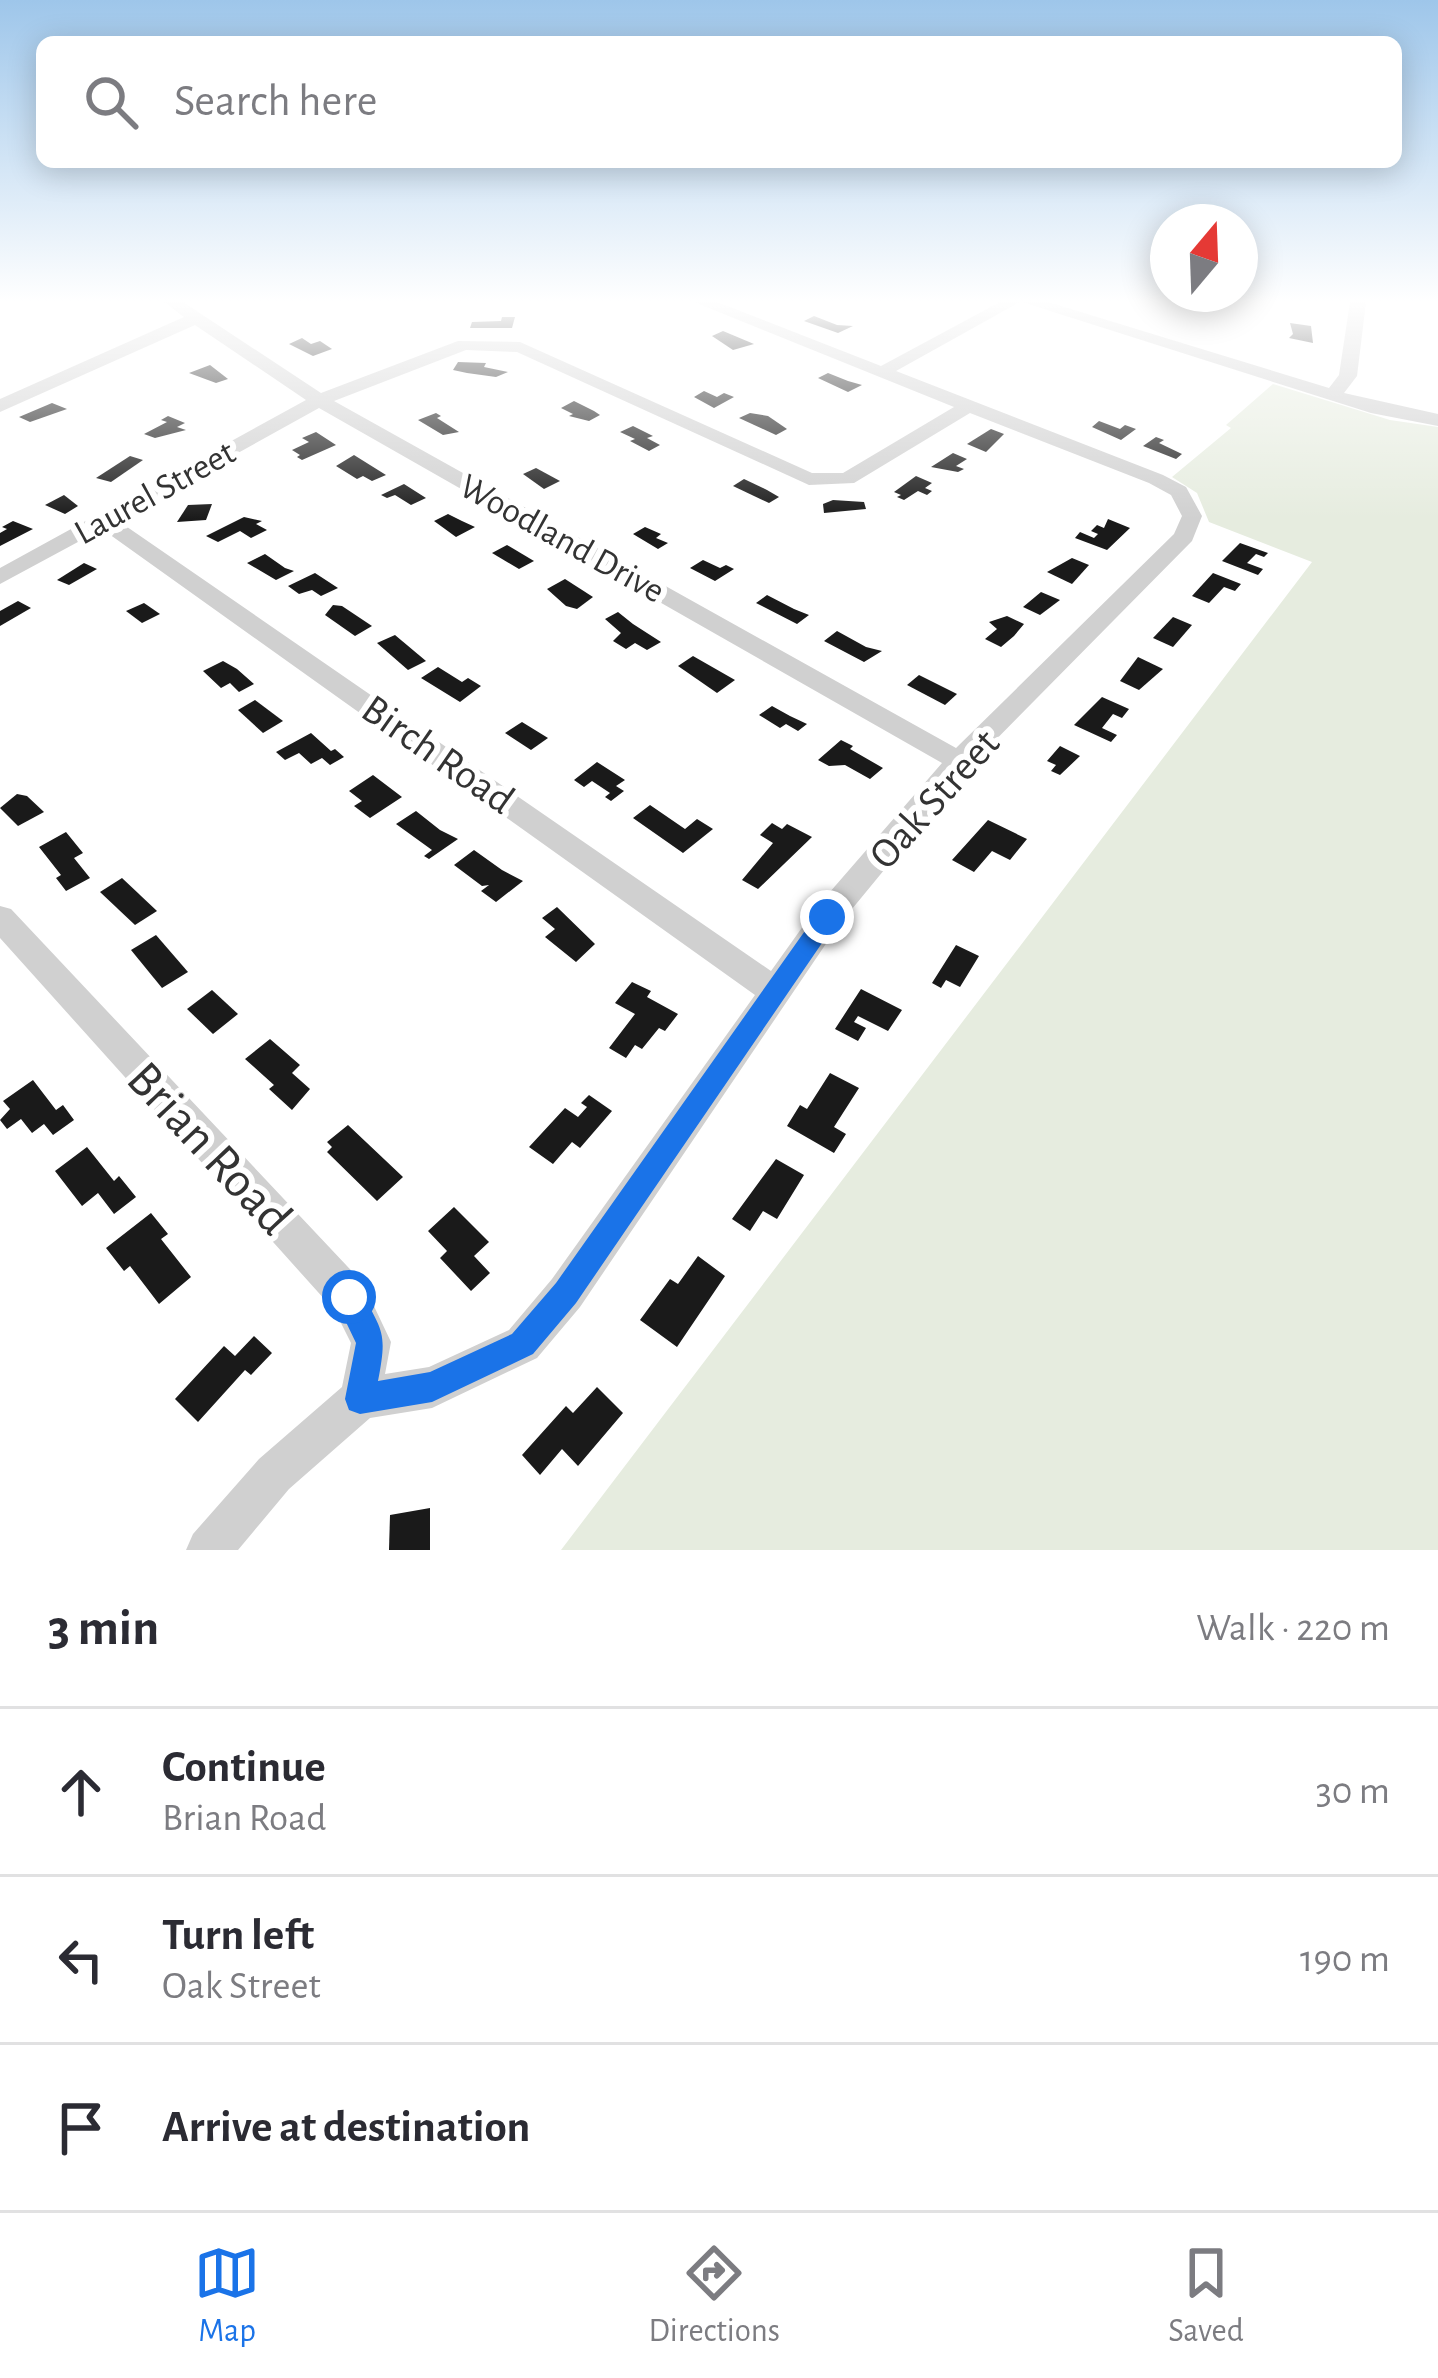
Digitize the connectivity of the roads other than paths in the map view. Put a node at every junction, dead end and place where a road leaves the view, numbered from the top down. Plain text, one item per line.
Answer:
1 (71, 374) edge
2 (281, 374) edge
3 (387, 374) edge
4 (580, 374) edge
5 (888, 374) edge
6 (1266, 374) edge
7 (1348, 374) edge
8 (1333, 395) junction
9 (319, 400) junction
10 (0, 406) edge
11 (968, 406) junction
12 (1438, 420) edge
13 (101, 520) junction
14 (0, 577) edge
15 (959, 761) junction
16 (0, 918) edge
17 (773, 990) junction
18 (360, 1399) junction
19 (208, 1550) edge

1 - 10 street
2 - 9 street, Woodland Drive
3 - 9 street, Laurel Street
4 - 11 street, Laurel Street
5 - 11 street, Oak Street
6 - 8 street
7 - 8 street
8 - 12 street
9 - 13 street, Laurel Street
9 - 15 street, Woodland Drive
11 - 15 street, Oak Street
13 - 14 street, Laurel Street
13 - 17 street, Birch Road
15 - 17 street, Oak Street
16 - 18 street, Brian Road
17 - 18 street, Oak Street
18 - 19 street

